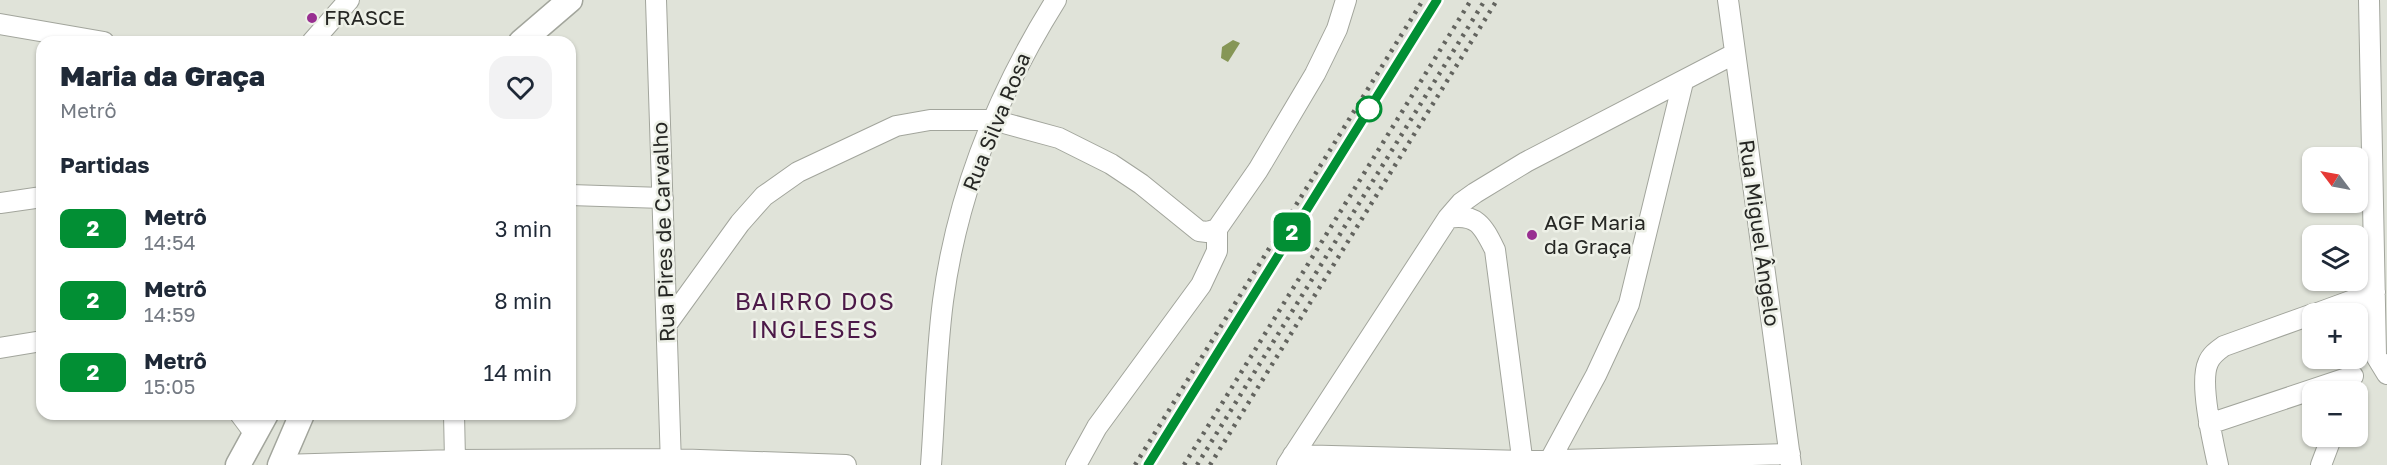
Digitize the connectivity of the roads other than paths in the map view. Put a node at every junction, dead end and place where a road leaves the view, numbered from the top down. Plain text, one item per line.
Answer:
1 (349, 0) edge
2 (656, 0) edge
3 (1056, 0) edge
4 (1346, 0) edge
5 (1728, 0) edge
6 (2369, 0) edge
7 (567, 1) edge
8 (0, 24) edge
9 (69, 36) edge
10 (317, 36) edge
11 (528, 36) edge
12 (1734, 54) junction
13 (1683, 81) junction
14 (993, 120) junction
15 (576, 195) edge
16 (36, 198) edge
17 (663, 198) junction
18 (0, 203) edge
19 (1448, 218) junction
20 (1208, 230) junction
21 (2375, 292) junction
22 (2344, 303) edge
23 (2302, 318) edge
24 (667, 324) junction
25 (36, 342) edge
26 (0, 348) edge
27 (2376, 356) junction
28 (2387, 374) edge
29 (2353, 381) edge
30 (2302, 398) edge
31 (299, 420) edge
32 (454, 420) edge
33 (261, 424) edge
34 (2209, 424) junction
35 (2328, 447) edge
36 (1790, 459) edge
37 (454, 460) junction
38 (1290, 460) edge
39 (1550, 460) junction
40 (671, 462) edge
41 (1523, 463) edge
42 (238, 465) edge
43 (280, 465) edge
44 (846, 465) edge
45 (931, 465) edge
46 (1076, 465) edge
47 (2218, 465) edge
48 (2321, 465) edge

1 - 10 street
2 - 17 street, Rua Pires de Carvalho
3 - 14 street, Rua Silva Rosa
4 - 20 street
5 - 12 street, Rua Miguel Ângelo
6 - 21 street
7 - 11 main road
8 - 9 street
12 - 13 street
12 - 36 street, Rua Miguel Ângelo
13 - 19 street
13 - 39 street
14 - 20 street
14 - 24 street
14 - 45 street, Rua Silva Rosa
15 - 17 street
16 - 18 street
17 - 24 street, Rua Pires de Carvalho
19 - 38 street
19 - 41 street
20 - 46 street
21 - 22 street
21 - 27 street
23 - 34 street
24 - 40 street, Rua Pires de Carvalho
25 - 26 street
27 - 28 street
27 - 29 street
30 - 34 street
31 - 43 main road
32 - 37 street
33 - 42 main road
34 - 47 street
35 - 48 street
36 - 39 street
37 - 40 street
37 - 43 street
38 - 41 street
39 - 41 street
40 - 44 street

